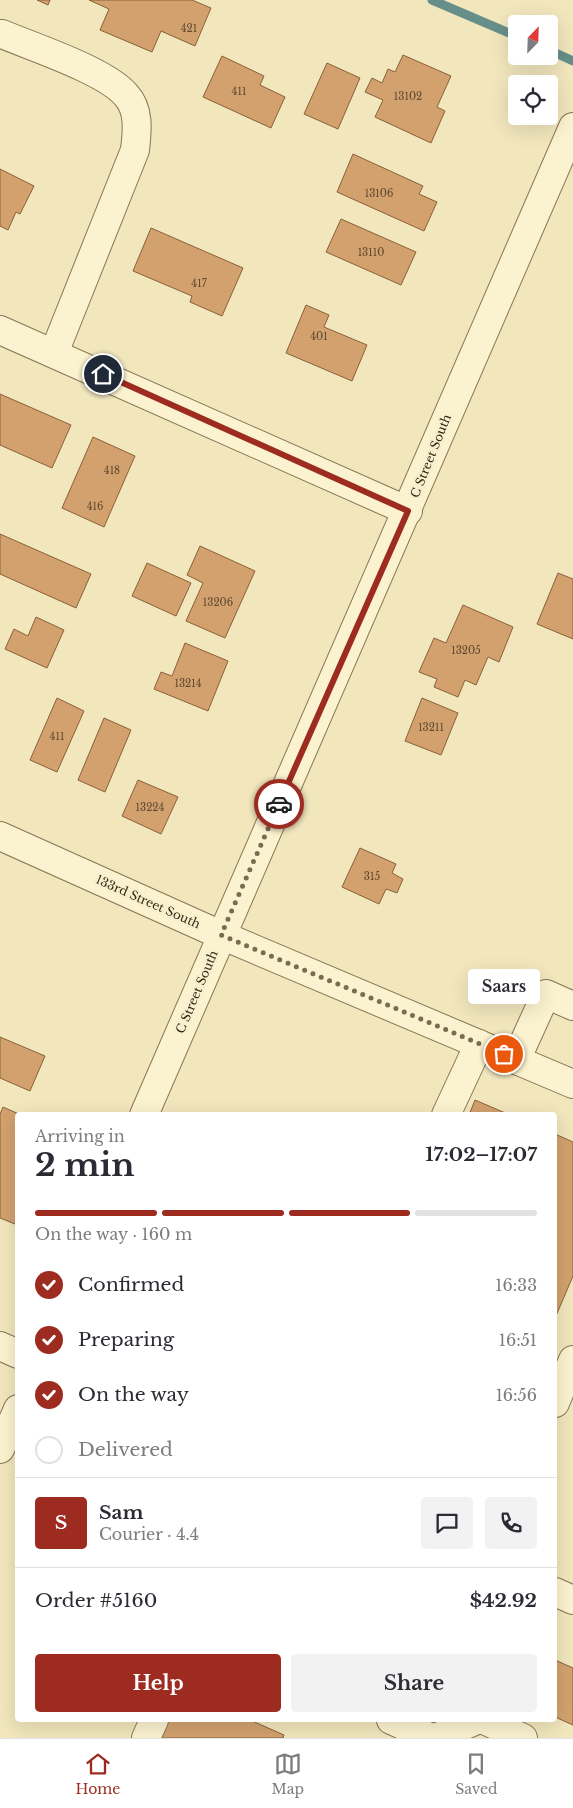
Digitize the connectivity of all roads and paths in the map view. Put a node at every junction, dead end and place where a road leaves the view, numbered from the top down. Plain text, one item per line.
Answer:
1 (2, 34) dead end
2 (573, 126) edge
3 (0, 330) edge
4 (54, 353) junction
5 (408, 511) junction
6 (0, 836) edge
7 (221, 935) junction
8 (573, 1006) edge
9 (479, 1044) junction
10 (516, 1060) junction
11 (573, 1084) edge
12 (145, 1112) edge
13 (447, 1112) edge
14 (0, 1346) edge
15 (15, 1353) edge
16 (573, 1360) edge
17 (557, 1398) edge
18 (15, 1415) edge
19 (0, 1449) edge
20 (557, 1593) edge
21 (573, 1600) edge
22 (153, 1722) edge
23 (396, 1722) edge
24 (472, 1722) edge
25 (488, 1722) edge
26 (146, 1738) edge
27 (433, 1738) edge
28 (523, 1738) edge

1 - 4 street
2 - 5 street, C Street South
3 - 4 street
4 - 5 street
5 - 7 street, C Street South
6 - 7 street, 133rd Street South
7 - 9 street, 133rd Street South
7 - 12 street, C Street South
8 - 10 street
9 - 10 street, 133rd Street South
9 - 13 street
10 - 11 street, 133rd Street South
14 - 15 street
16 - 17 street
18 - 19 street
20 - 21 street
22 - 26 street
23 - 27 street
24 - 27 street
25 - 28 street

